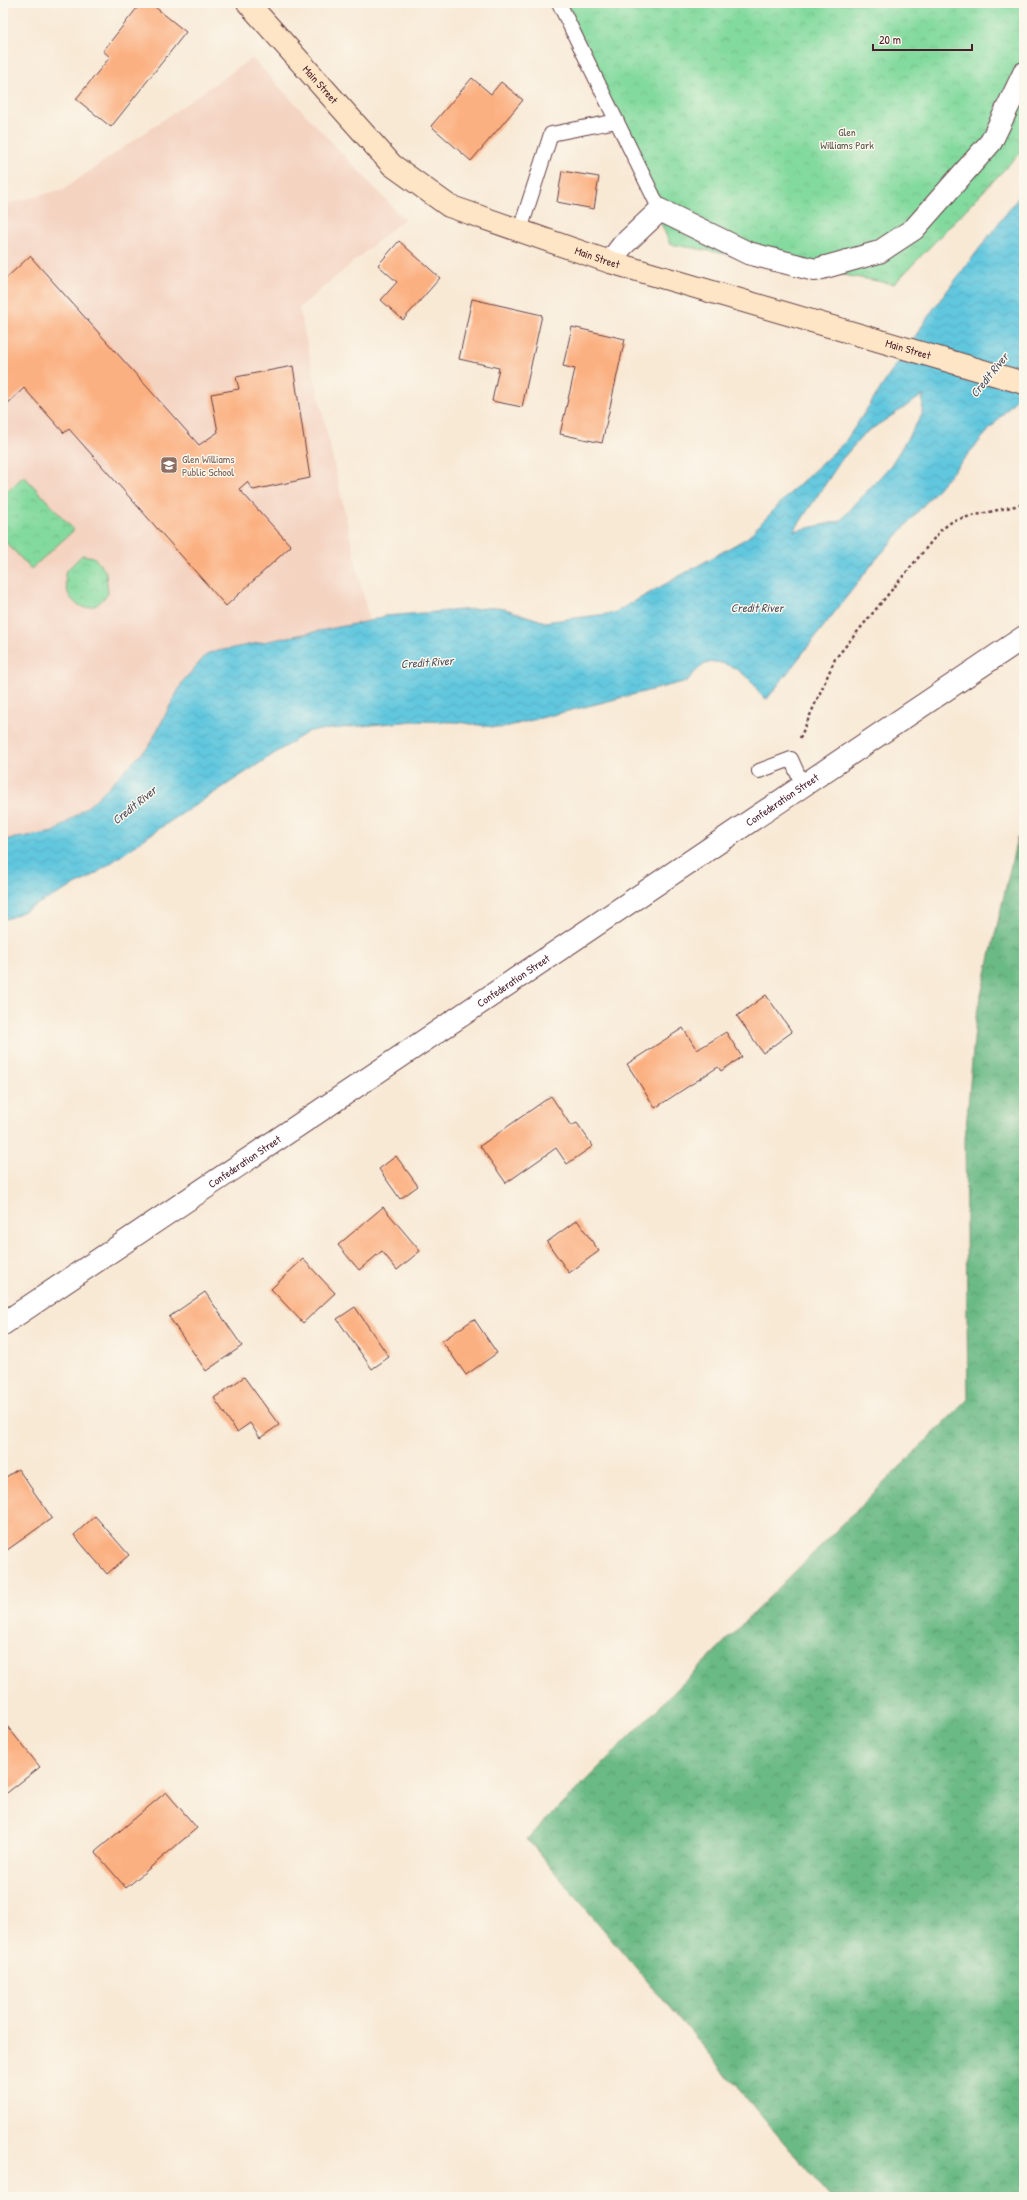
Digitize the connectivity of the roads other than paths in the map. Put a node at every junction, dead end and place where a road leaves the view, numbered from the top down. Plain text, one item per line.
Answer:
1 (248, 3) edge
2 (559, 3) edge
3 (1024, 73) edge
4 (617, 121) junction
5 (660, 210) junction
6 (520, 230) junction
7 (610, 262) junction
8 (1024, 383) edge
9 (1024, 637) edge
10 (759, 771) dead end
11 (803, 786) junction
12 (3, 1324) edge

1 - 6 main road, Main Street
2 - 4 lane
3 - 5 street
4 - 5 lane
4 - 6 lane
5 - 7 street
6 - 7 main road, Main Street
7 - 8 main road, Main Street
9 - 11 street, Confederation Street
10 - 11 lane
11 - 12 street, Confederation Street

